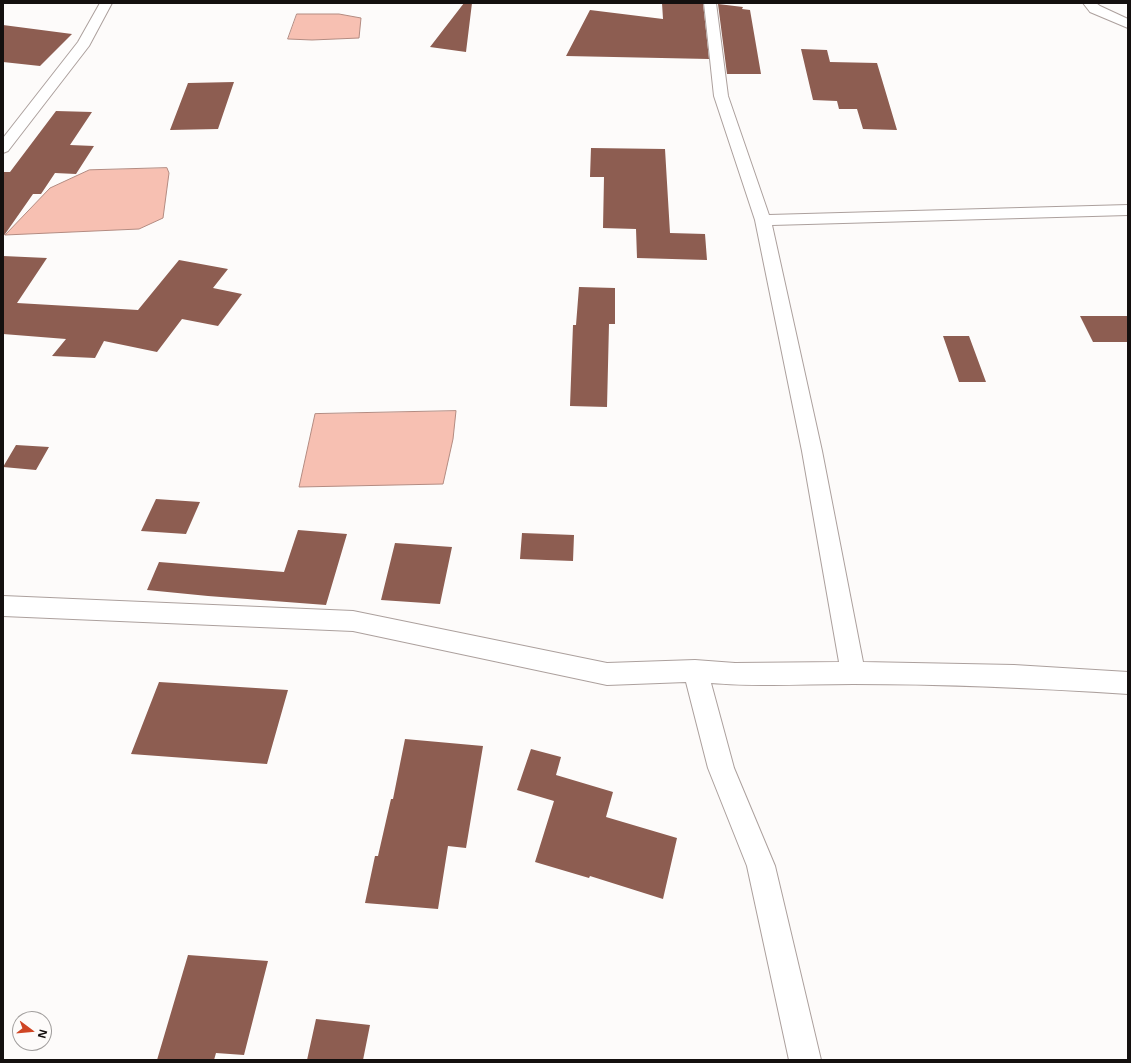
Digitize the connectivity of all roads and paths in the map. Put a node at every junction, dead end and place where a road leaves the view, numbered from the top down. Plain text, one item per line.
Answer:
1 (106, 3) edge
2 (710, 3) edge
3 (1089, 3) edge
4 (1128, 24) edge
5 (3, 148) edge
6 (1128, 210) edge
7 (764, 220) junction
8 (3, 606) edge
9 (695, 671) junction
10 (853, 673) junction
11 (1128, 683) edge
12 (805, 1060) edge

1 - 5 street
2 - 7 street
3 - 4 street
6 - 7 street
7 - 10 street
8 - 9 street
9 - 10 street
9 - 12 street
10 - 11 street

